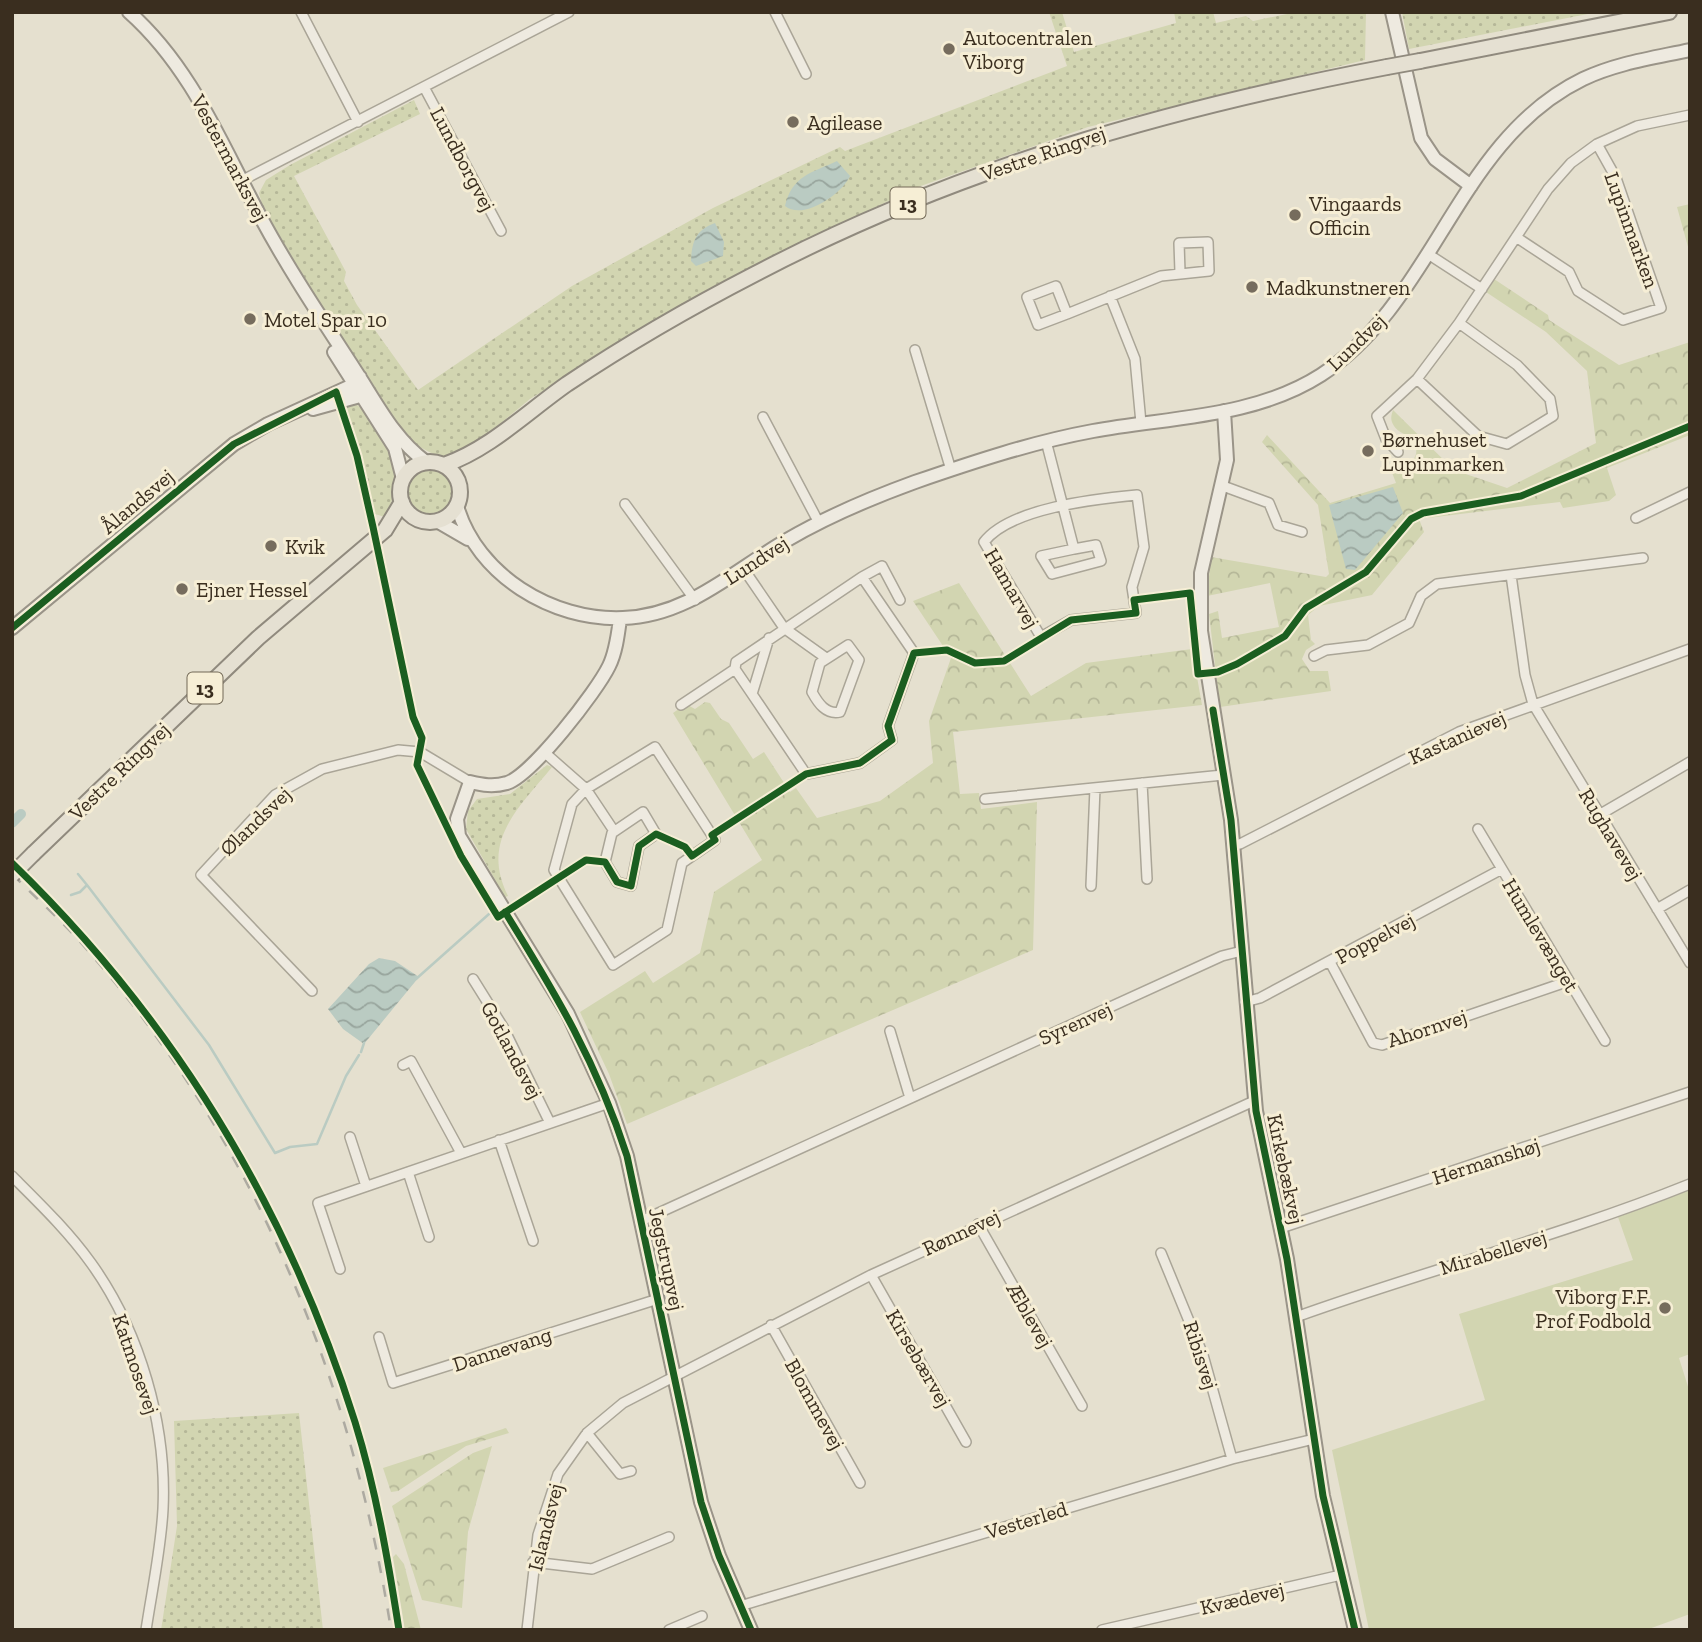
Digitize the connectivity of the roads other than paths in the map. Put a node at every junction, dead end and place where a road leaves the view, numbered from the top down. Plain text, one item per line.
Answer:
1 (130, 12) edge
2 (301, 12) edge
3 (569, 12) edge
4 (775, 12) edge
5 (1392, 12) edge
6 (1669, 12) edge
7 (1690, 50) edge
8 (806, 74) dead end
9 (425, 87) junction
10 (1690, 115) edge
11 (358, 122) junction
12 (1597, 144) junction
13 (241, 181) junction
14 (1471, 186) junction
15 (502, 231) dead end
16 (1516, 236) junction
17 (1427, 254) junction
18 (1180, 272) junction
19 (1482, 289) junction
20 (1110, 296) junction
21 (1067, 314) junction
22 (1459, 323) junction
23 (915, 350) dead end
24 (1417, 379) junction
25 (360, 387) junction
26 (1224, 411) junction
27 (763, 417) dead end
28 (1142, 423) junction
29 (1046, 441) junction
30 (478, 451) junction
31 (1398, 452) dead end
32 (426, 462) junction
33 (444, 465) junction
34 (951, 470) junction
35 (403, 479) junction
36 (459, 484) junction
37 (1223, 486) junction
38 (1690, 492) edge
39 (402, 502) junction
40 (625, 504) dead end
41 (457, 506) junction
42 (1063, 506) junction
43 (1636, 518) dead end
44 (417, 519) junction
45 (437, 521) junction
46 (818, 523) junction
47 (385, 530) junction
48 (1302, 532) dead end
49 (471, 541) junction
50 (1074, 549) junction
51 (1643, 558) dead end
52 (743, 568) junction
53 (1511, 575) junction
54 (862, 577) junction
55 (695, 600) junction
56 (900, 600) dead end
57 (620, 619) junction
58 (12, 628) edge
59 (784, 628) junction
60 (769, 638) junction
61 (1690, 649) edge
62 (1314, 656) dead end
63 (826, 658) junction
64 (735, 669) junction
65 (752, 694) junction
66 (1532, 704) junction
67 (681, 705) dead end
68 (544, 752) junction
69 (1690, 762) edge
70 (1223, 775) junction
71 (470, 782) junction
72 (1142, 783) junction
73 (1095, 788) junction
74 (586, 789) junction
75 (985, 799) dead end
76 (1600, 815) junction
77 (1478, 829) dead end
78 (614, 831) junction
79 (1233, 845) junction
80 (1502, 869) junction
81 (12, 875) edge
82 (1147, 879) dead end
83 (1091, 886) dead end
84 (1690, 890) edge
85 (1657, 909) junction
86 (1242, 951) junction
87 (1330, 962) junction
88 (1690, 963) edge
89 (473, 979) dead end
90 (1569, 981) junction
91 (312, 991) dead end
92 (1245, 1002) junction
93 (890, 1031) dead end
94 (1605, 1041) dead end
95 (403, 1065) dead end
96 (1690, 1092) edge
97 (910, 1098) junction
98 (1254, 1101) junction
99 (609, 1103) junction
100 (550, 1123) junction
101 (350, 1137) dead end
102 (499, 1140) junction
103 (461, 1153) junction
104 (408, 1172) junction
105 (14, 1182) edge
106 (1690, 1184) edge
107 (366, 1186) junction
108 (640, 1221) junction
109 (978, 1224) junction
110 (1281, 1228) junction
111 (429, 1237) dead end
112 (533, 1241) dead end
113 (1161, 1253) dead end
114 (340, 1269) dead end
115 (871, 1275) junction
116 (658, 1299) junction
117 (1296, 1317) junction
118 (771, 1325) junction
119 (379, 1337) dead end
120 (674, 1375) junction
121 (1082, 1406) dead end
122 (587, 1433) junction
123 (1314, 1439) junction
124 (966, 1442) dead end
125 (1231, 1459) junction
126 (631, 1471) dead end
127 (860, 1483) dead end
128 (669, 1537) dead end
129 (533, 1562) junction
130 (1341, 1575) junction
131 (740, 1606) junction
132 (702, 1616) dead end
133 (146, 1630) edge
134 (527, 1630) edge
135 (669, 1630) edge
136 (751, 1630) edge
137 (1102, 1630) edge
138 (1355, 1630) edge

1 - 13 street, Vestermarksvej
2 - 11 street
3 - 9 street, Lundborgvej
4 - 8 street
5 - 14 street
6 - 30 main road, Vestre Ringvej / 13, bridge
7 - 14 street, Lundvej
9 - 11 street, Lundborgvej
9 - 15 street, Lundborgvej
10 - 12 street, Lupinmarken
11 - 13 street, Lundborgvej
12 - 16 street, Lupinmarken
12 - 16 street, Lupinmarken
13 - 25 street, Vestermarksvej
14 - 17 street, Lundvej
16 - 19 street, Lupinmarken
17 - 19 street
17 - 26 street, Lundvej
18 - 18 street
18 - 20 street
19 - 22 street, Lupinmarken
20 - 21 street
20 - 28 street
21 - 21 street
22 - 24 street, Lupinmarken
22 - 24 street
23 - 34 street
24 - 31 street, Lupinmarken
25 - 32 street, Vestermarksvej
25 - 35 street, Vestermarksvej
25 - 58 street, Ålandsvej
26 - 28 street, Lundvej
26 - 37 street, Kirkebækvej
27 - 46 street
28 - 29 street, Lundvej
29 - 34 street, Lundvej
29 - 42 street
30 - 33 main road, Vestre Ringvej / 13
30 - 36 main road, Vestre Ringvej / 13
32 - 33 main road
32 - 35 main road
33 - 36 main road
34 - 46 street, Lundvej
35 - 39 main road, 13
36 - 41 main road, 13
37 - 48 street
37 - 70 street, Kirkebækvej
38 - 43 street
39 - 44 main road
39 - 47 main road, Vestre Ringvej / 13
40 - 55 street
41 - 45 main road
41 - 49 street, Lundvej
42 - 42 street, Hamarvej
42 - 50 street
44 - 45 main road, 13
44 - 47 main road, Vestre Ringvej / 13
45 - 49 street, Lundvej
46 - 52 street, Lundvej
47 - 81 main road, Vestre Ringvej / 13, bridge
49 - 57 street, Lundvej
50 - 50 street, Hamarvej
51 - 53 street
52 - 55 street, Lundvej
52 - 59 street
53 - 62 street
53 - 66 street, Rughavevej
54 - 56 street
54 - 59 street
54 - 65 street
55 - 57 street, Lundvej
57 - 68 street, Ølandsvej
59 - 60 street
59 - 63 street
60 - 64 street
60 - 65 street
61 - 66 street, Kastanievej
63 - 63 street
64 - 65 street
64 - 67 street
66 - 76 street, Rughavevej
66 - 79 street, Kastanievej
68 - 71 street, Ølandsvej
68 - 74 street
69 - 76 street
70 - 72 street
70 - 79 street, Kirkebækvej
71 - 91 street, Ølandsvej
71 - 99 street, Jegstrupvej
72 - 73 street
72 - 82 street
73 - 75 street
73 - 83 street
74 - 74 street
74 - 78 street
76 - 85 street, Rughavevej
77 - 80 street, Humlevænget
78 - 78 street
79 - 86 street, Kirkebækvej
80 - 87 street, Poppelvej
80 - 90 street, Humlevænget
84 - 85 street
85 - 88 street, Rughavevej
86 - 92 street, Kirkebækvej
86 - 97 street, Syrenvej
87 - 90 street, Ahornvej
87 - 92 street, Poppelvej
89 - 100 street, Gotlandsvej
90 - 94 street, Humlevænget
92 - 98 street, Kirkebækvej
93 - 97 street
95 - 103 street
96 - 110 street, Hermanshøj
97 - 108 street, Syrenvej
98 - 109 street, Rønnevej
98 - 110 street, Kirkebækvej
99 - 100 street, Gotlandsvej
99 - 108 street, Jegstrupvej
100 - 102 street, Gotlandsvej
101 - 107 street
102 - 103 street, Gotlandsvej
102 - 112 street
103 - 104 street, Gotlandsvej
104 - 107 street, Gotlandsvej
104 - 111 street
105 - 133 street, Katmosevej
106 - 117 street, Mirabellevej
107 - 114 street, Gotlandsvej
108 - 116 street, Jegstrupvej
109 - 115 street, Rønnevej
109 - 121 street, Æblevej
110 - 117 street, Kirkebækvej
113 - 125 street, Ribisvej
115 - 118 street, Rønnevej
115 - 124 street, Kirsebærvej
116 - 119 street, Dannevang
116 - 120 street, Jegstrupvej
117 - 123 street, Kirkebækvej
118 - 120 street, Rønnevej
118 - 127 street, Blommevej
120 - 122 street, Islandsvej
120 - 131 street, Jegstrupvej
122 - 126 street
122 - 129 street, Islandsvej
123 - 125 street, Vesterled
123 - 130 street, Kirkebækvej
125 - 131 street, Vesterled
128 - 129 street
129 - 134 street, Islandsvej
130 - 137 street, Kvædevej
130 - 138 street, Kirkebækvej
131 - 136 street, Jegstrupvej
132 - 135 street

